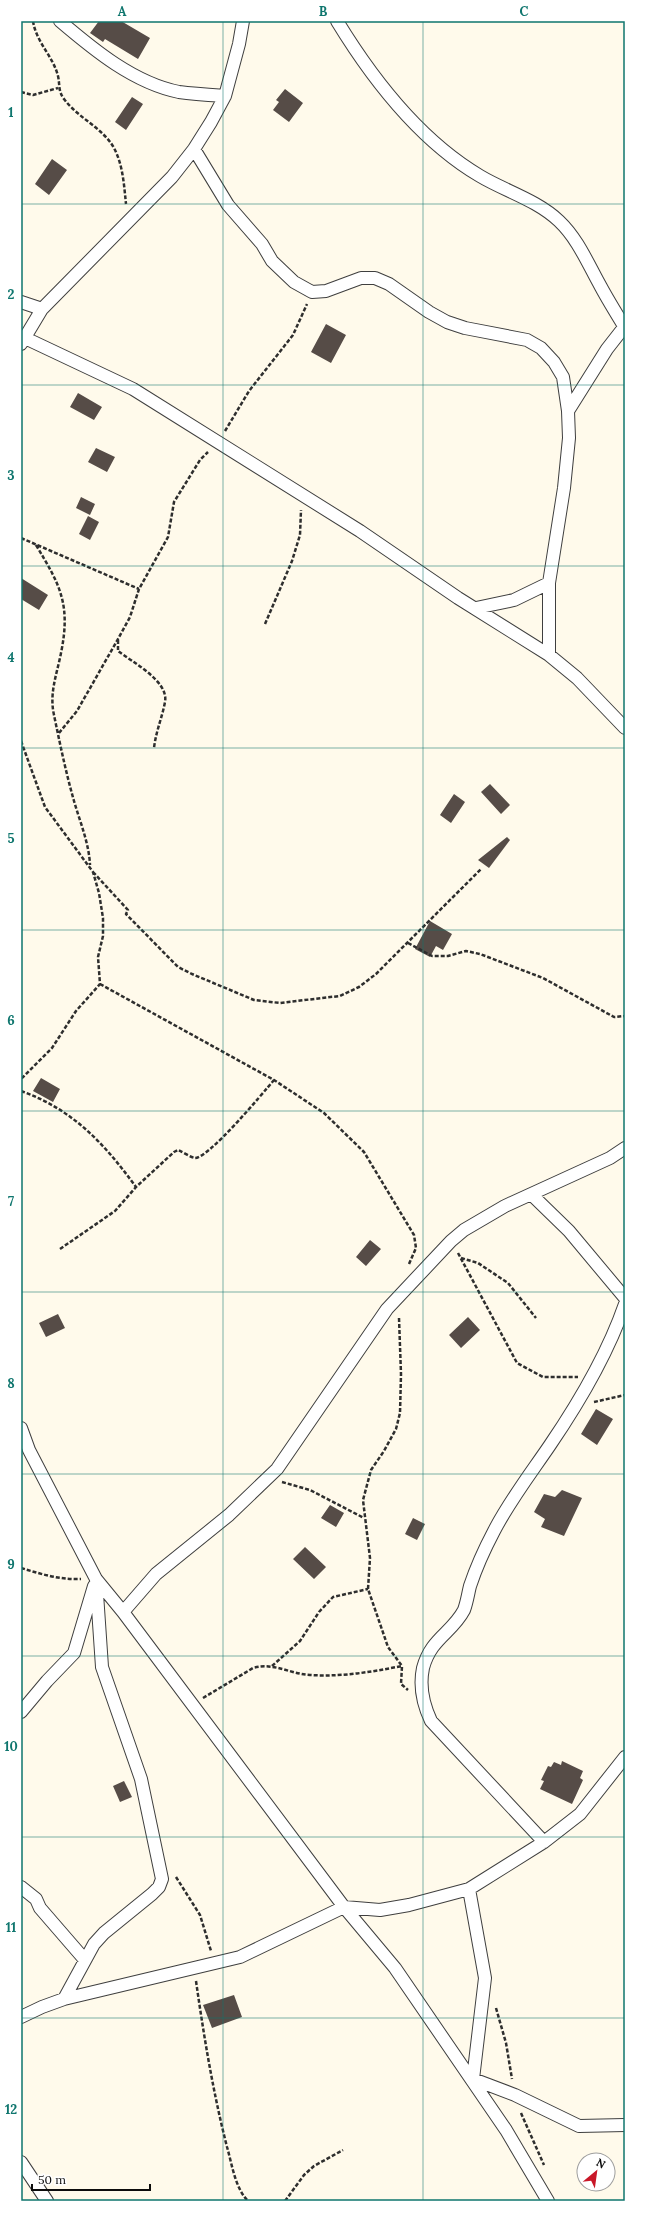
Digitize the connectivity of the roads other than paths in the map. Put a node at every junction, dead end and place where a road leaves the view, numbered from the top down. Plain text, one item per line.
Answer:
1 (60, 21) edge
2 (242, 21) edge
3 (337, 21) edge
4 (225, 96) junction
5 (194, 149) junction
6 (21, 302) edge
7 (42, 308) junction
8 (625, 326) edge
9 (23, 341) edge
10 (568, 411) junction
11 (549, 583) junction
12 (476, 608) junction
13 (549, 656) junction
14 (625, 728) edge
15 (625, 1148) edge
16 (532, 1195) junction
17 (625, 1298) edge
18 (625, 1304) edge
19 (21, 1428) edge
20 (96, 1579) junction
21 (123, 1612) junction
22 (21, 1712) edge
23 (625, 1758) edge
24 (544, 1842) junction
25 (21, 1887) edge
26 (469, 1889) junction
27 (344, 1907) junction
28 (84, 1960) junction
29 (64, 1999) junction
30 (21, 2017) edge
31 (473, 2079) junction
32 (625, 2125) edge
33 (21, 2162) edge
34 (47, 2201) edge
35 (548, 2201) edge

1 - 4 street
2 - 4 street
3 - 8 street
4 - 5 street
5 - 7 street
5 - 10 street
6 - 7 street
7 - 9 street
8 - 10 street
9 - 12 street
10 - 11 street
11 - 12 street
11 - 13 street
12 - 13 street
13 - 14 street
15 - 16 street
16 - 17 street
16 - 21 street
18 - 24 street
19 - 20 street
20 - 21 street
20 - 22 street
20 - 28 street
21 - 27 street
23 - 24 street
24 - 26 street
25 - 28 street
26 - 27 street
26 - 31 street
27 - 29 street
27 - 31 street
28 - 29 street
29 - 30 street
31 - 32 street
31 - 35 street
33 - 34 street

